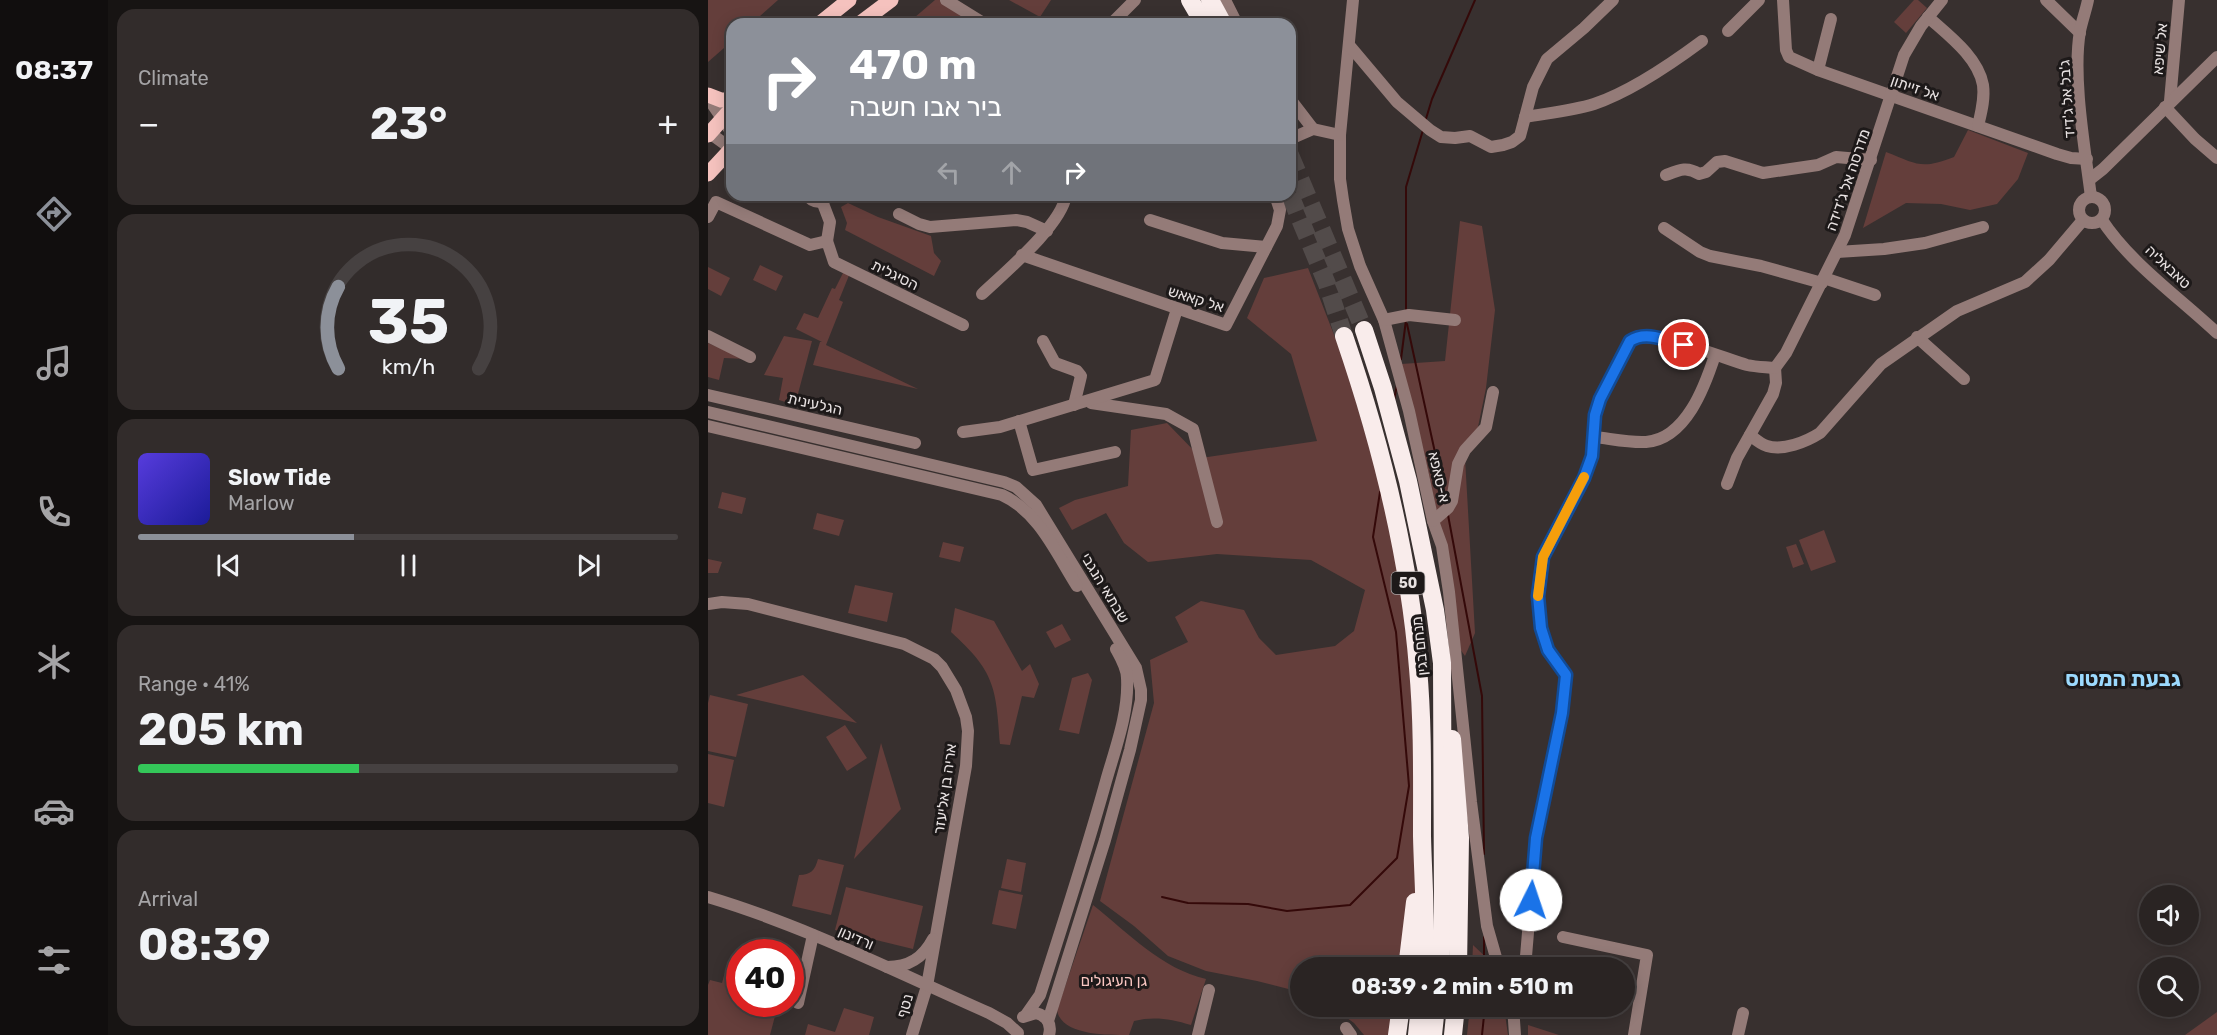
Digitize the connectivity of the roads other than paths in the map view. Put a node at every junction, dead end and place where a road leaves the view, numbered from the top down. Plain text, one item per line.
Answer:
1 (849, 0) edge
2 (891, 0) edge
3 (946, 0) edge
4 (1135, 0) edge
5 (1190, 0) edge
6 (1210, 0) edge
7 (1225, 0) edge
8 (1353, 0) edge
9 (1613, 0) edge
10 (1759, 0) edge
11 (1783, 0) edge
12 (1942, 0) edge
13 (2046, 0) edge
14 (2088, 0) edge
15 (2180, 0) edge
16 (1928, 17) junction
17 (826, 18) edge
18 (867, 18) edge
19 (975, 18) edge
20 (1117, 18) edge
21 (1200, 18) edge
22 (1220, 18) edge
23 (1234, 18) edge
24 (1832, 20) dead end
25 (1728, 31) dead end
26 (2080, 33) junction
27 (1702, 41) dead end
28 (1349, 45) junction
29 (2217, 57) edge
30 (1818, 70) junction
31 (708, 96) edge
32 (1892, 96) junction
33 (726, 100) edge
34 (2168, 104) junction
35 (1296, 107) edge
36 (726, 113) edge
37 (726, 115) edge
38 (1526, 117) junction
39 (1978, 126) junction
40 (1313, 129) junction
41 (709, 133) edge
42 (1340, 135) junction
43 (1296, 136) edge
44 (726, 145) edge
45 (726, 155) edge
46 (2217, 158) edge
47 (2087, 159) junction
48 (1871, 160) junction
49 (708, 174) edge
50 (1666, 175) dead end
51 (2089, 180) junction
52 (2091, 197) junction
53 (817, 201) edge
54 (1065, 201) edge
55 (1277, 201) edge
56 (899, 214) dead end
57 (708, 218) edge
58 (1150, 220) dead end
59 (2083, 220) junction
60 (2102, 220) junction
61 (1983, 227) dead end
62 (1664, 228) dead end
63 (1047, 231) junction
64 (827, 242) junction
65 (1266, 247) junction
66 (1837, 252) junction
67 (1022, 255) junction
68 (1823, 280) junction
69 (982, 294) dead end
70 (1875, 295) dead end
71 (1178, 309) junction
72 (1384, 320) junction
73 (1455, 320) dead end
74 (963, 325) dead end
75 (1364, 330) tunnel mouth
76 (2217, 333) edge
77 (708, 336) edge
78 (1344, 336) tunnel mouth
79 (1917, 337) junction
80 (1042, 341) dead end
81 (1715, 355) junction
82 (750, 357) dead end
83 (1775, 368) junction
84 (1964, 379) dead end
85 (1493, 392) dead end
86 (708, 395) edge
87 (725, 399) junction
88 (1079, 404) junction
89 (708, 412) edge
90 (722, 415) junction
91 (1019, 422) junction
92 (713, 428) edge
93 (963, 432) dead end
94 (1750, 435) junction
95 (1595, 437) junction
96 (915, 443) dead end
97 (1115, 452) dead end
98 (1727, 483) dead end
99 (1433, 521) junction
100 (1217, 522) dead end
101 (708, 604) edge
102 (1442, 663) junction
103 (1422, 837) junction
104 (708, 897) edge
105 (936, 932) junction
106 (813, 935) junction
107 (1563, 937) dead end
108 (1408, 957) edge
109 (1424, 957) edge
110 (1441, 957) edge
111 (1458, 957) edge
112 (1496, 957) edge
113 (1526, 957) edge
114 (886, 967) junction
115 (804, 976) edge
116 (927, 986) junction
117 (1209, 990) dead end
118 (989, 1013) junction
119 (1743, 1013) dead end
120 (1024, 1016) junction
121 (1399, 1017) edge
122 (1419, 1017) edge
123 (1435, 1017) edge
124 (1455, 1017) edge
125 (1514, 1017) edge
126 (1051, 1029) edge
127 (1018, 1034) edge
128 (912, 1035) edge
129 (1198, 1035) edge
130 (1397, 1035) edge
131 (1417, 1035) edge
132 (1433, 1035) edge
133 (1453, 1035) edge
134 (1515, 1035) edge
135 (1634, 1035) edge
136 (1738, 1035) edge

1 - 17 main road
2 - 18 main road
3 - 19 street
4 - 20 street
5 - 21 highway
6 - 22 highway
7 - 23 street
8 - 28 street, א-סאפא
9 - 38 street
10 - 25 street
11 - 30 street, אל זייתון
12 - 16 street, מדרסה אל ג'דידה
13 - 26 street
14 - 26 street, ג'בל אל ג'דיד
15 - 34 street, אל שיפא
16 - 32 street, מדרסה אל ג'דידה
16 - 39 street
24 - 30 street
26 - 47 street, ג'בל אל ג'דיד
27 - 38 street
28 - 38 street
28 - 42 street, א-סאפא
29 - 34 street
30 - 32 street, אל זייתון
31 - 33 main road
31 - 36 street
32 - 39 street, אל זייתון
32 - 48 street, מדרסה אל ג'דידה
34 - 46 street
34 - 51 street
35 - 40 street
37 - 41 main road
39 - 47 street, אל זייתון
40 - 42 street
40 - 43 street
41 - 44 street
42 - 72 street, א-סאפא
45 - 49 main road
47 - 51 street, ג'בל אל ג'דיד
48 - 50 street
48 - 66 street, מדרסה אל ג'דידה
51 - 52 street, ג'בל אל ג'דיד
52 - 59 street
52 - 60 street
53 - 64 street
54 - 63 street
55 - 65 street, אל קאאש
56 - 63 street
57 - 64 street
58 - 65 street
59 - 60 street
59 - 79 street
60 - 76 street, טאבאליה
61 - 66 street
62 - 68 street
63 - 67 street
64 - 74 street, הסיגלית
65 - 71 street, אל קאאש
66 - 68 street, מדרסה אל ג'דידה
67 - 69 street
67 - 71 street, אל קאאש
68 - 70 street
68 - 83 street, מדרסה אל ג'דידה
71 - 88 street
72 - 73 street
72 - 99 street, א-סאפא
75 - 102 highway, מנחם בגין / 50
77 - 82 street
78 - 103 highway, מנחם בגין / 50
79 - 84 street
79 - 94 street
80 - 88 street
81 - 83 street
81 - 95 street
81 - 95 street
83 - 94 street
85 - 99 street
86 - 87 street, הגלעינית
87 - 90 street
87 - 96 street, הגלעינית
88 - 91 street
88 - 100 street
89 - 90 street, שבתאי הנגבי
90 - 92 street
90 - 126 street, שבתאי הנגבי
91 - 93 street
91 - 97 street
92 - 120 street, שבתאי הנגבי
94 - 98 street
95 - 113 street
99 - 112 street, א-סאפא
101 - 105 street, אריה בן אליעזר
102 - 110 highway, מנחם בגין / 50
102 - 111 highway
103 - 108 highway
103 - 109 highway, מנחם בגין / 50
104 - 106 street, ורדינון
105 - 114 street
105 - 116 street, אריה בן אליעזר
106 - 114 street, ורדינון
106 - 115 street
107 - 135 street
114 - 116 street, ורדינון
116 - 118 street, ורדינון
116 - 128 street, נטף
117 - 129 street
118 - 120 street, ורדינון
118 - 127 street, ורדינון
119 - 136 street
120 - 126 street, ורדינון
120 - 127 street, שבתאי הנגבי
121 - 130 highway
122 - 131 highway
123 - 132 highway
124 - 133 highway
125 - 134 street

